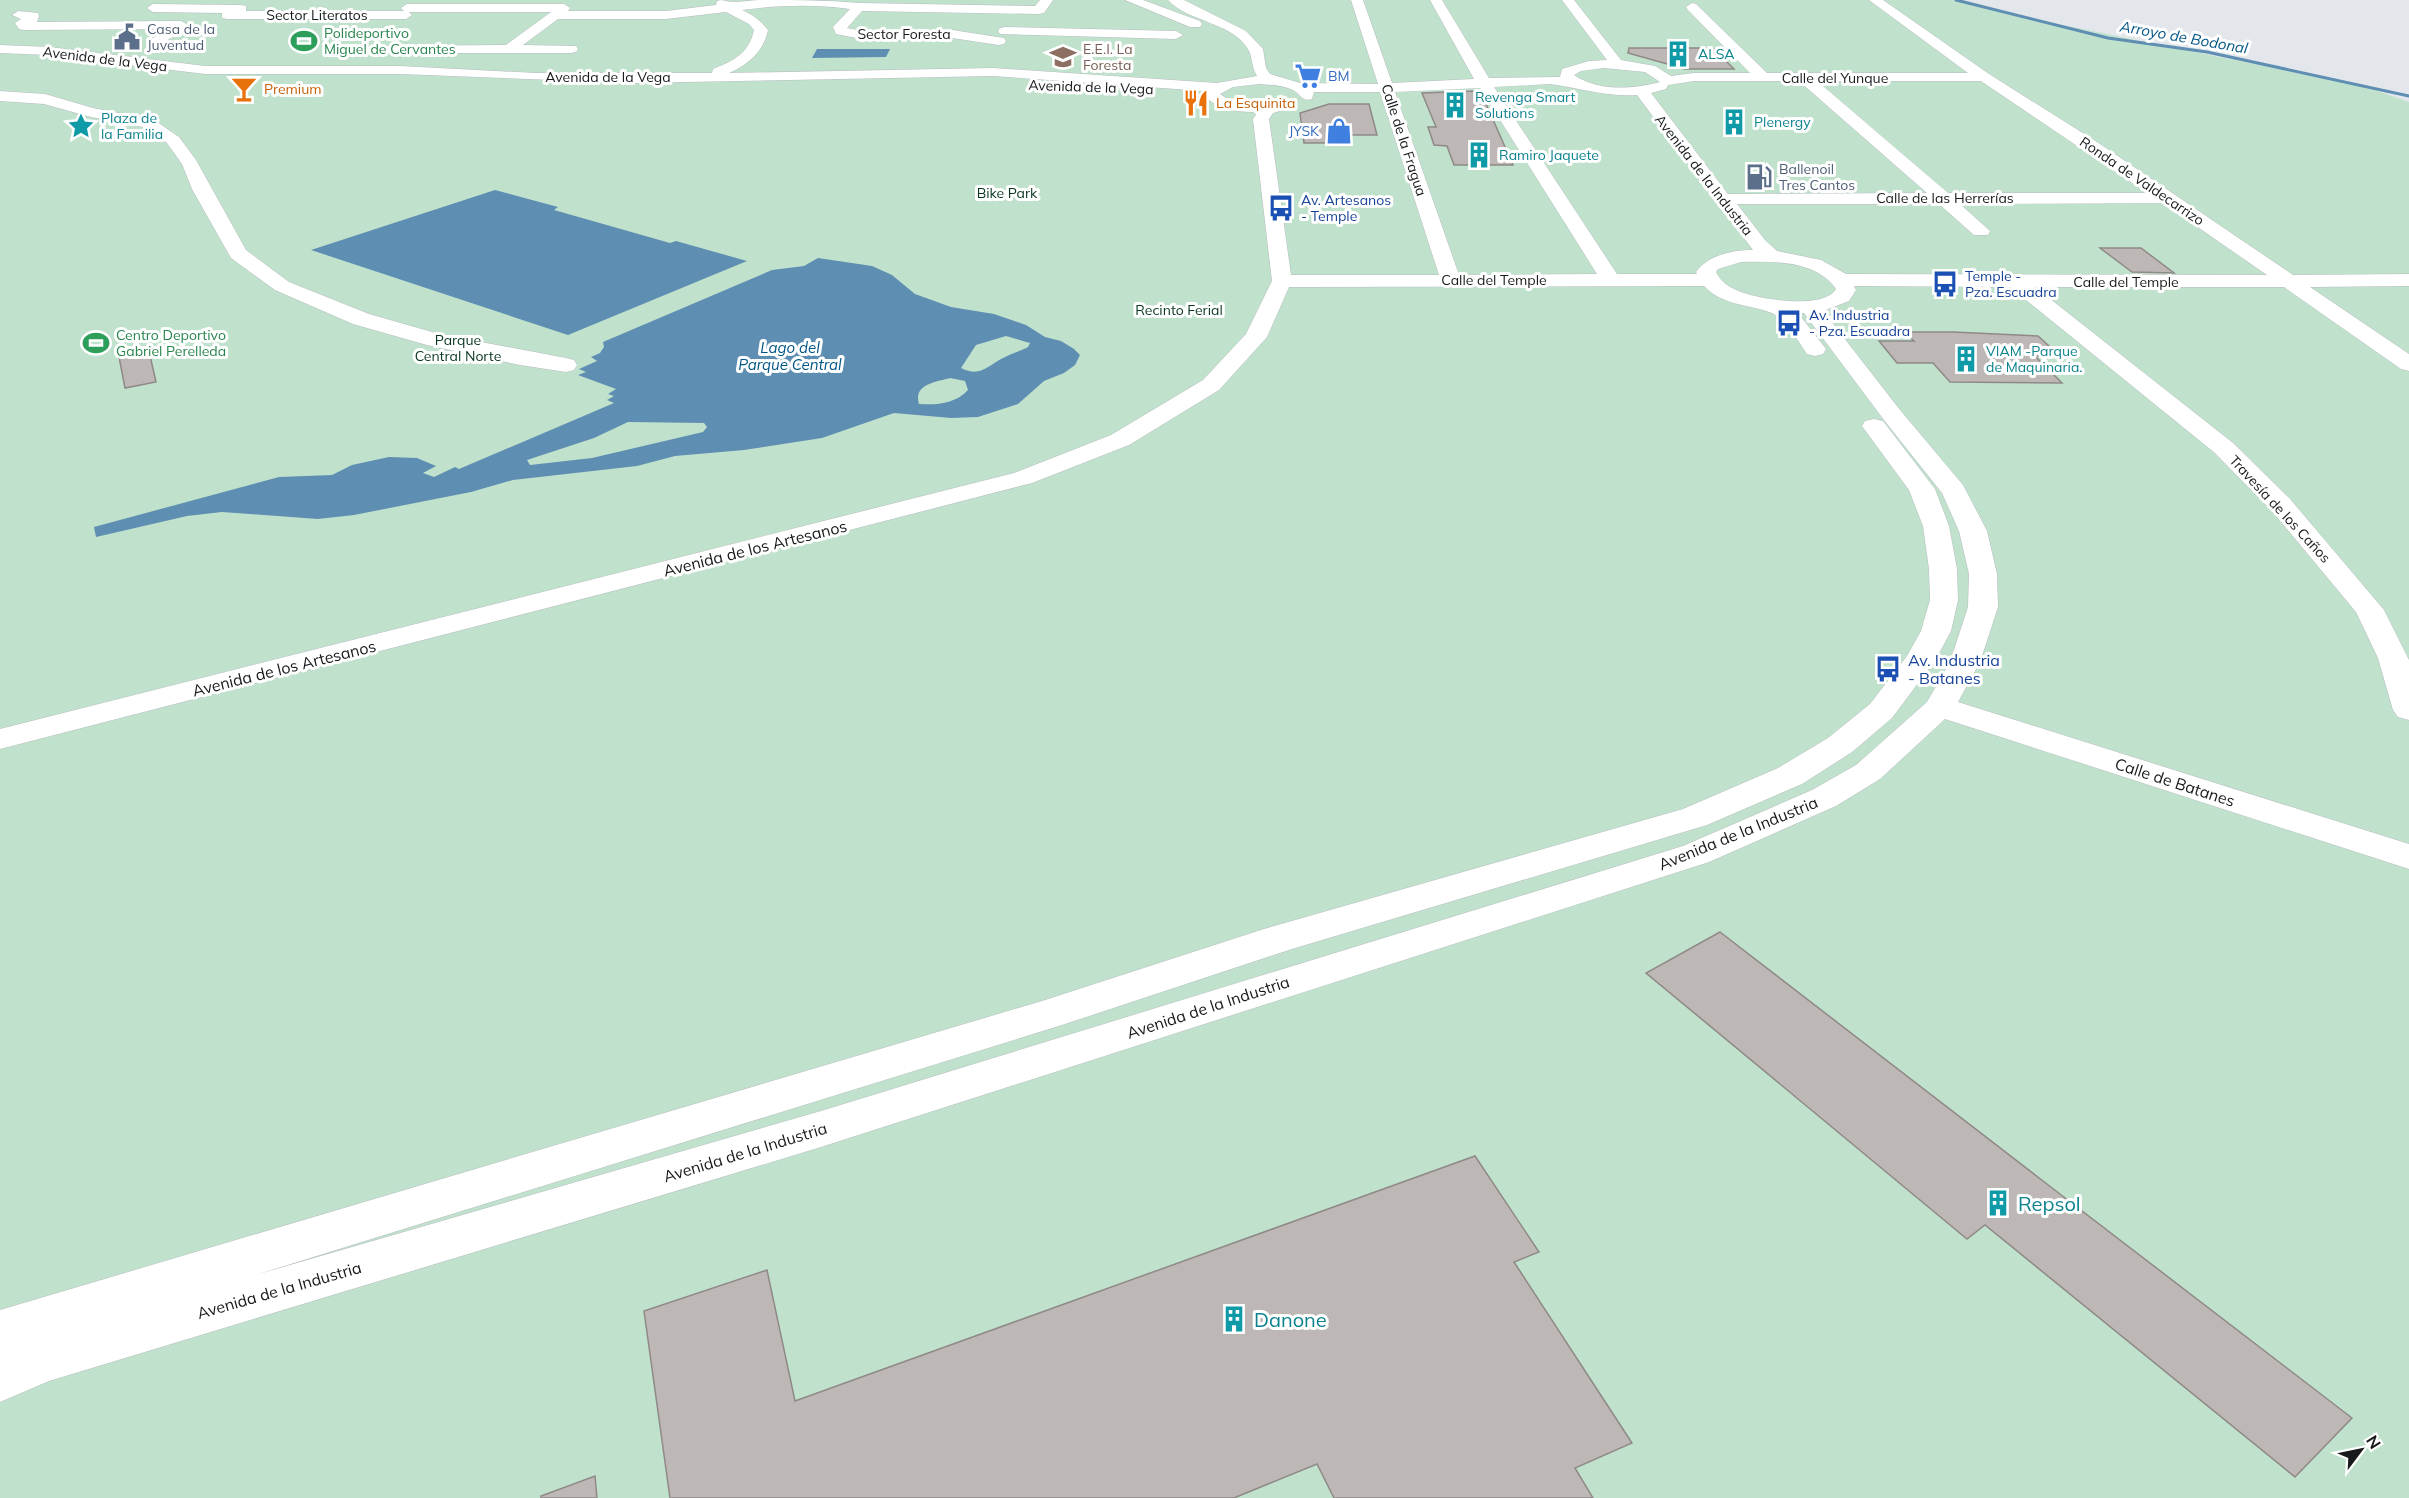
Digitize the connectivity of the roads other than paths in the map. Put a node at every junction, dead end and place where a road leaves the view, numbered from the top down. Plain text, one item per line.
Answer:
1 (259, 0) edge
2 (494, 0) edge
3 (1131, 0) edge
4 (1357, 0) edge
5 (1436, 0) edge
6 (1875, 0) edge
7 (1163, 2) edge
8 (1562, 2) edge
9 (720, 3) edge
10 (1042, 5) edge
11 (950, 6) edge
12 (37, 7) dead end
13 (859, 7) junction
14 (141, 8) dead end
15 (201, 8) junction
16 (405, 8) edge
17 (481, 8) junction
18 (1692, 8) dead end
19 (241, 9) junction
20 (1017, 10) junction
21 (227, 15) junction
22 (554, 15) junction
23 (614, 15) junction
24 (171, 22) dead end
25 (213, 22) dead end
26 (843, 23) junction
27 (394, 27) dead end
28 (597, 28) dead end
29 (195, 30) dead end
30 (1575, 33) dead end
31 (1176, 35) dead end
32 (1248, 40) junction
33 (1004, 41) junction
34 (167, 46) junction
35 (0, 49) edge
36 (372, 49) dead end
37 (509, 49) junction
38 (78, 52) dead end
39 (0, 54) edge
40 (208, 55) dead end
41 (272, 55) dead end
42 (1025, 60) dead end
43 (741, 63) junction
44 (1617, 64) junction
45 (314, 65) junction
46 (1258, 69) junction
47 (359, 70) junction
48 (407, 71) junction
49 (718, 72) junction
50 (764, 73) junction
51 (538, 75) dead end
52 (289, 77) junction
53 (693, 77) junction
54 (1984, 77) junction
55 (1666, 78) junction
56 (1764, 78) junction
57 (1804, 78) junction
58 (1087, 79) junction
59 (1571, 80) junction
60 (1246, 81) junction
61 (1275, 81) junction
62 (318, 83) junction
63 (1484, 83) junction
64 (1386, 87) junction
65 (742, 90) junction
66 (708, 91) junction
67 (1214, 91) junction
68 (1616, 91) junction
69 (1642, 91) junction
70 (527, 92) dead end
71 (549, 92) dead end
72 (1303, 92) junction
73 (606, 94) dead end
74 (0, 96) edge
75 (1628, 105) dead end
76 (1261, 111) junction
77 (1723, 198) junction
78 (1945, 198) junction
79 (2167, 198) junction
80 (1981, 231) dead end
81 (1771, 256) junction
82 (1611, 279) junction
83 (1451, 280) junction
84 (1707, 280) junction
85 (1842, 280) junction
86 (2409, 280) edge
87 (1282, 281) junction
88 (2015, 281) junction
89 (2286, 281) junction
90 (1793, 306) junction
91 (2409, 364) edge
92 (567, 365) dead end
93 (1940, 707) junction
94 (2409, 710) edge
95 (0, 739) edge
96 (2409, 857) edge
97 (0, 1332) edge
98 (0, 1378) edge

1 - 19 street, Sector Literatos
2 - 17 street
3 - 7 street
4 - 64 street, Calle de la Fragua
5 - 63 street
6 - 54 street, Ronda de Valdecarrizo
7 - 32 street
7 - 32 street
8 - 30 street
8 - 44 street
9 - 13 street, Sector Foresta
9 - 23 street, Sector Foresta
9 - 43 street
10 - 20 street, Sector Foresta
11 - 13 street, Sector Foresta
11 - 20 street, Sector Foresta
11 - 26 street
12 - 34 street
13 - 26 street, Sector Foresta
14 - 15 street, Sector Literatos
15 - 19 street, Sector Literatos
15 - 24 street
16 - 17 street, Sector Literatos
16 - 21 street, Sector Literatos
16 - 27 street
17 - 22 street, Sector Literatos
18 - 56 street
19 - 21 street, Sector Literatos
20 - 33 street
21 - 25 street, Sector Literatos
22 - 23 street, Sector Foresta
22 - 37 street
23 - 28 street
26 - 33 street, Sector Foresta
29 - 34 street
31 - 33 street, Sector Foresta
32 - 46 street
34 - 38 street
35 - 52 street, Avenida de la Vega
36 - 37 street
37 - 51 street
39 - 52 street, Avenida de la Vega
40 - 41 street
42 - 58 street
43 - 49 street
43 - 50 street
44 - 55 street
44 - 59 street
45 - 47 street
45 - 47 street
45 - 52 street
46 - 60 street
46 - 61 street
47 - 48 street, Avenida de la Vega
47 - 52 street, Avenida de la Vega
47 - 62 street
48 - 53 street, Avenida de la Vega
48 - 62 street, Avenida de la Vega
49 - 50 street
49 - 53 street
50 - 53 street, Avenida de la Vega
50 - 58 street, Avenida de la Vega
50 - 65 street
52 - 62 street, Avenida de la Vega
53 - 66 street
54 - 57 street, Calle del Yunque
54 - 79 street, Ronda de Valdecarrizo
55 - 56 street, Calle del Yunque
55 - 69 street
56 - 57 street, Calle del Yunque
57 - 78 street
58 - 67 street, Avenida de la Vega
59 - 63 street
59 - 68 street
60 - 61 street
60 - 67 street
61 - 72 street
63 - 64 street
63 - 82 street
64 - 72 street
64 - 83 street, Calle de la Fragua
65 - 66 street, Avenida de la Vega
65 - 67 street, Avenida de la Vega
66 - 73 street, Avenida de la Vega
67 - 76 street
68 - 69 street
68 - 75 street
69 - 77 street, Avenida de la Industria
70 - 71 street, Avenida de la Vega
72 - 76 street
74 - 92 street
76 - 87 street
77 - 78 street, Calle de las Herrerías
77 - 81 street, Avenida de la Industria
78 - 79 street, Calle de las Herrerías
78 - 80 street
79 - 89 street, Ronda de Valdecarrizo
81 - 84 street
81 - 85 street
82 - 83 street, Calle del Temple
82 - 84 street, Calle del Temple
83 - 87 street, Calle del Temple
84 - 90 street
85 - 88 street, Calle del Temple
85 - 90 street
86 - 89 street, Calle del Temple
87 - 95 street, Avenida de los Artesanos
88 - 89 street, Calle del Temple
88 - 94 street, Travesía de los Caños
89 - 91 street, Ronda de Valdecarrizo
90 - 93 street, Avenida de la Industria
90 - 97 street, Avenida de la Industria
93 - 96 street, Calle de Batanes
93 - 98 street, Avenida de la Industria

